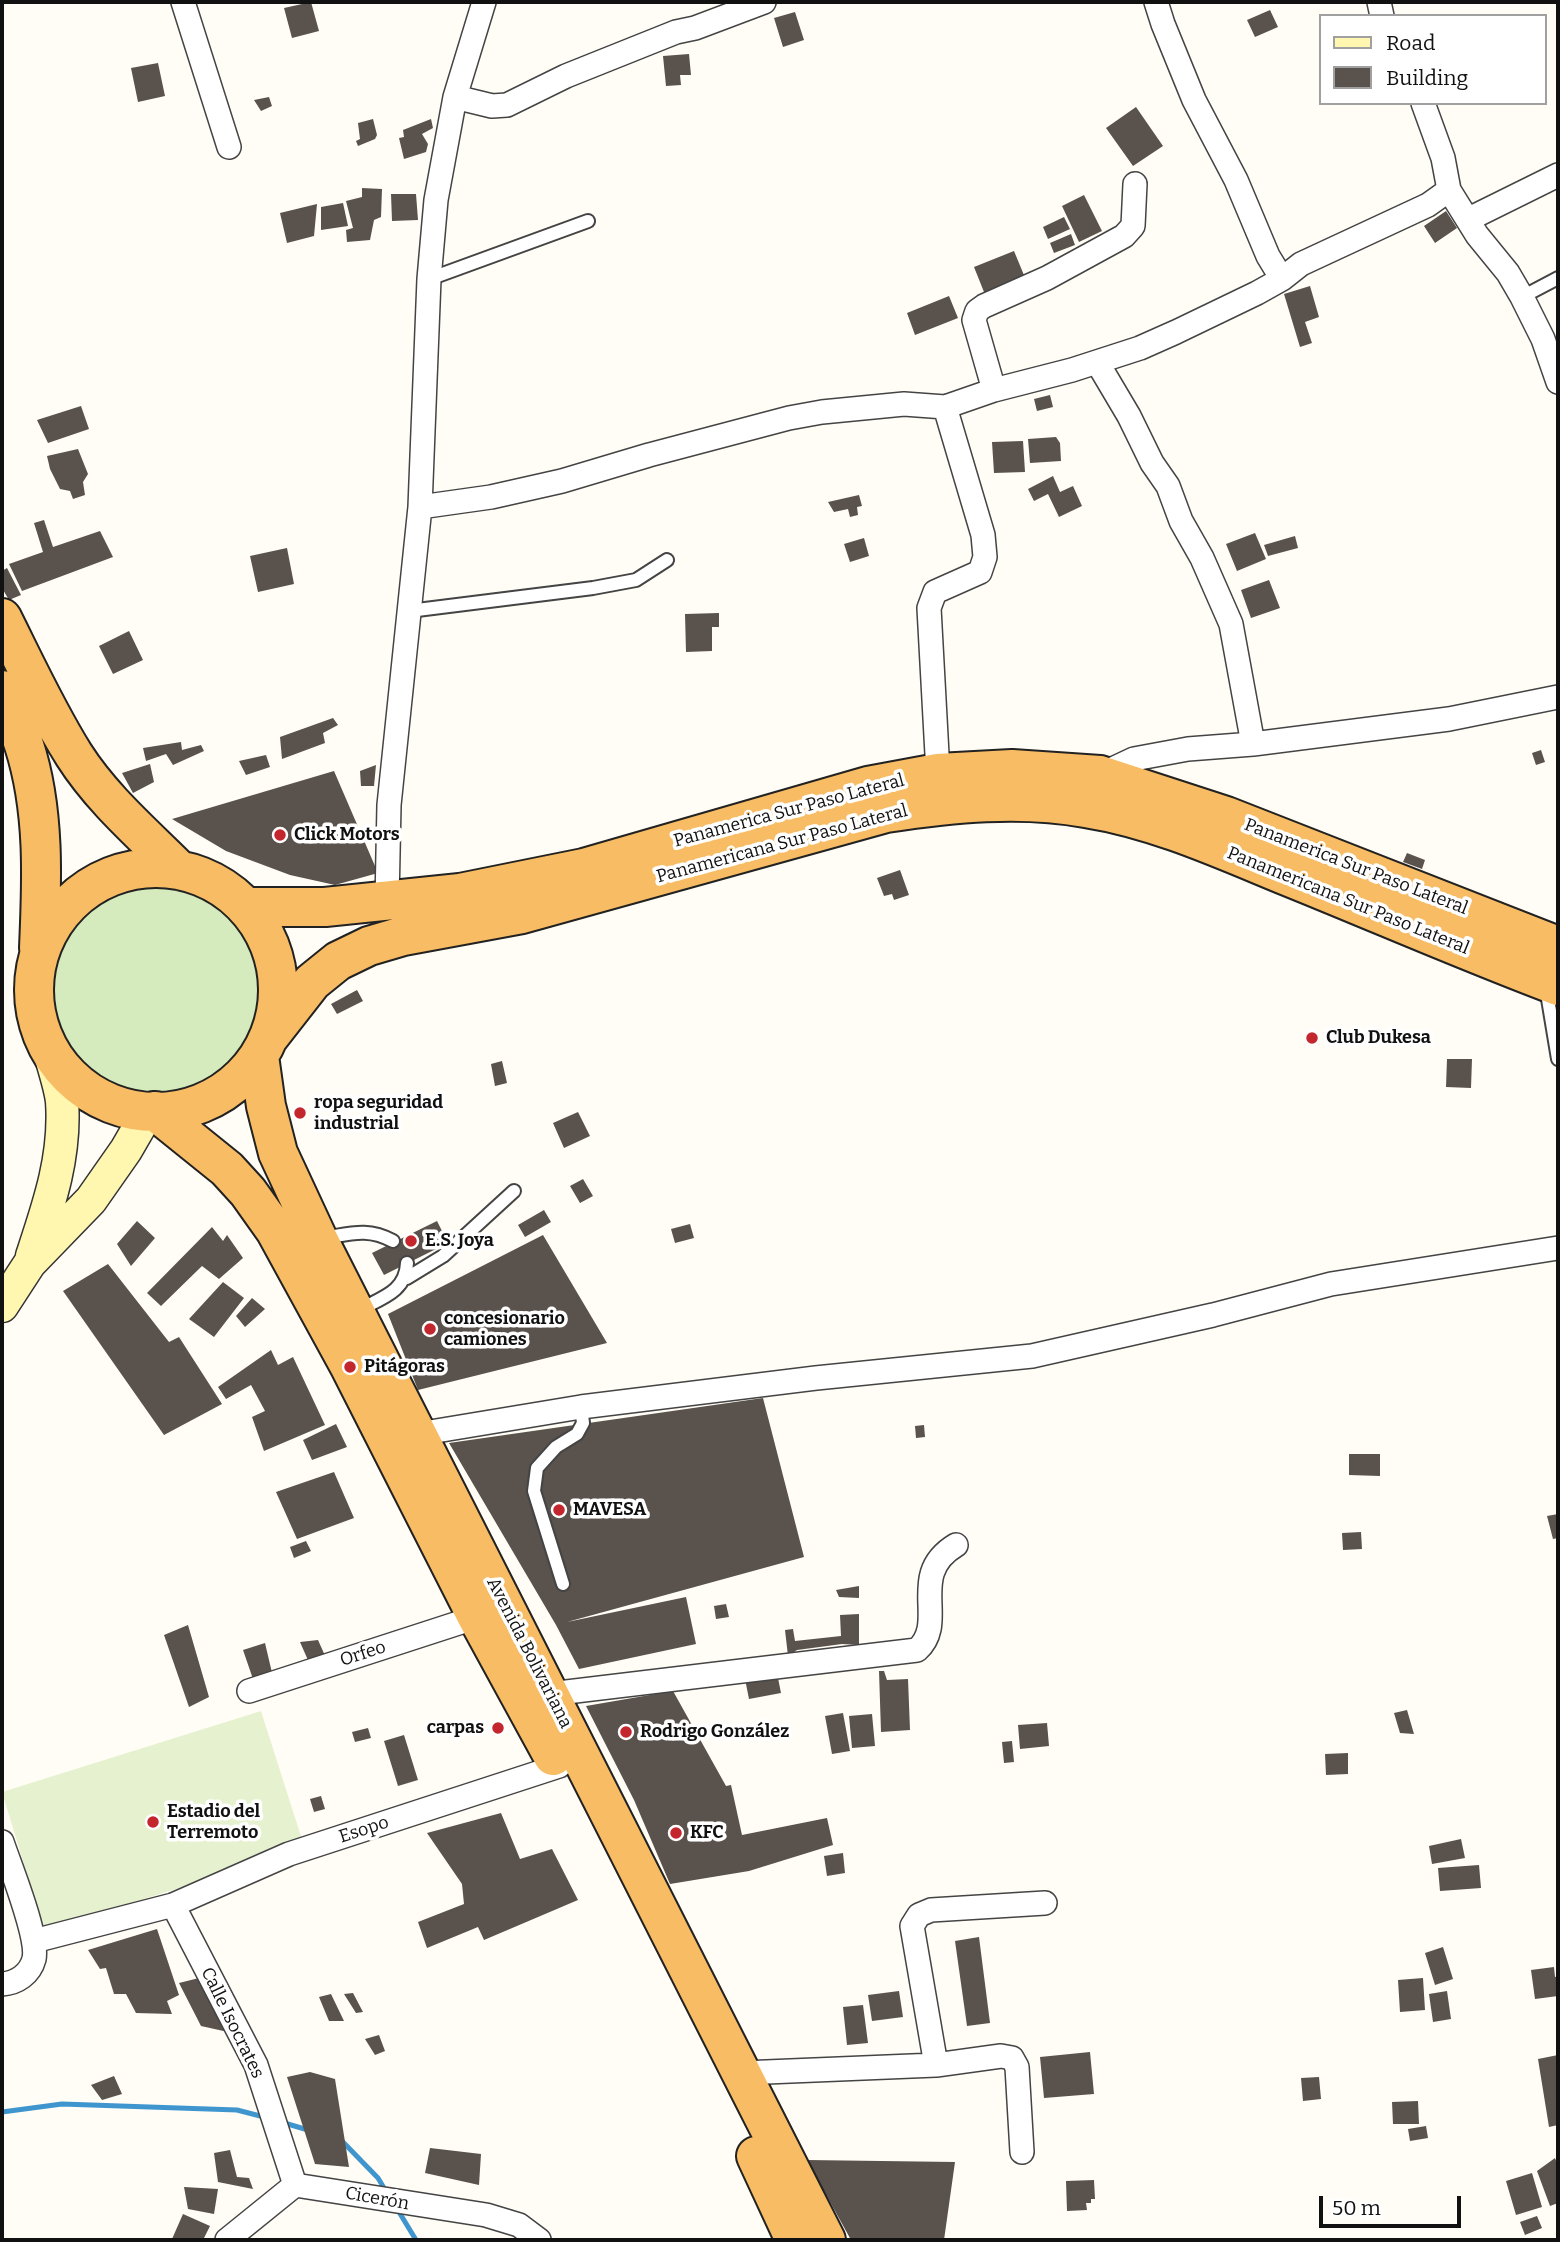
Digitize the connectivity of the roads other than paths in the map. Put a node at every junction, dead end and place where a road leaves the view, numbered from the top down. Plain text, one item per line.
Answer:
1 (183, 2) edge
2 (484, 2) edge
3 (764, 2) edge
4 (1156, 2) edge
5 (455, 97) junction
6 (1424, 105) edge
7 (229, 148) dead end
8 (1558, 175) edge
9 (1135, 184) dead end
10 (1450, 190) junction
11 (1469, 219) junction
12 (588, 221) dead end
13 (1558, 278) edge
14 (429, 279) junction
15 (1282, 279) junction
16 (1522, 297) junction
17 (1097, 362) junction
18 (1558, 382) edge
19 (994, 390) junction
20 (945, 407) junction
21 (420, 507) junction
22 (667, 560) dead end
23 (409, 611) junction
24 (2, 618) edge
25 (2, 690) edge
26 (1558, 697) edge
27 (1253, 744) junction
28 (938, 773) junction
29 (1100, 775) junction
30 (179, 870) junction
31 (387, 901) junction
32 (246, 907) junction
33 (1558, 946) edge
34 (38, 953) junction
35 (1552, 984) edge
36 (264, 1047) junction
37 (50, 1053) junction
38 (1558, 1059) edge
39 (152, 1112) junction
40 (514, 1191) dead end
41 (318, 1239) junction
42 (393, 1241) dead end
43 (1558, 1248) edge
44 (30, 1263) junction
45 (407, 1263) dead end
46 (407, 1278) junction
47 (2, 1306) edge
48 (355, 1312) junction
49 (581, 1407) junction
50 (418, 1434) junction
51 (956, 1545) dead end
52 (563, 1584) dead end
53 (477, 1617) junction
54 (249, 1691) dead end
55 (550, 1694) junction
56 (559, 1766) junction
57 (2, 1842) edge
58 (1045, 1903) dead end
59 (173, 1905) junction
60 (34, 1941) junction
61 (2, 1984) edge
62 (936, 2065) junction
63 (742, 2073) junction
64 (1022, 2152) dead end
65 (295, 2185) junction
66 (227, 2240) edge
67 (539, 2240) edge
68 (795, 2240) edge
69 (826, 2240) edge

1 - 7 street
2 - 5 street
3 - 5 street
4 - 15 street
5 - 14 street
6 - 10 street
8 - 11 street
9 - 19 street
10 - 11 street
10 - 15 street
11 - 16 street
12 - 14 lane
13 - 16 lane
14 - 21 street
15 - 17 street
16 - 18 street
17 - 19 street
17 - 27 street
19 - 20 street
20 - 21 street
20 - 28 street
21 - 23 street
22 - 23 lane
23 - 31 street
24 - 30 highway
25 - 34 highway
26 - 27 street
27 - 29 street
28 - 29 highway, Panamerica Sur Paso Lateral
28 - 31 highway, Panamerica Sur Paso Lateral
29 - 33 highway, Panamerica Sur Paso Lateral
30 - 32 highway
30 - 34 highway
31 - 32 highway, Panamerica Sur Paso Lateral
32 - 36 highway
34 - 37 highway
35 - 36 highway, Panamericana Sur Paso Lateral
35 - 38 lane
36 - 39 highway
36 - 41 highway, Avenida Bolivariana
37 - 39 highway
37 - 44 main road
39 - 44 main road
39 - 53 highway, Avenida Bolivariana
40 - 46 lane
41 - 42 lane
41 - 48 highway, Avenida Bolivariana
43 - 49 street
44 - 47 main road
45 - 46 lane
46 - 48 lane
48 - 50 highway, Avenida Bolivariana
49 - 50 street
49 - 52 lane
50 - 55 highway, Avenida Bolivariana
51 - 55 street
53 - 54 street, Orfeo
53 - 56 highway, Avenida Bolivariana
55 - 63 highway, Avenida Bolivariana
56 - 59 street, Esopo
56 - 68 highway, Avenida Bolivariana
57 - 60 street
58 - 62 street
59 - 60 street, Esopo
59 - 65 street, Calle Isocrates
60 - 61 street
62 - 63 street
62 - 64 street
63 - 69 highway, Avenida Bolivariana
65 - 66 street
65 - 67 street, Cicerón

